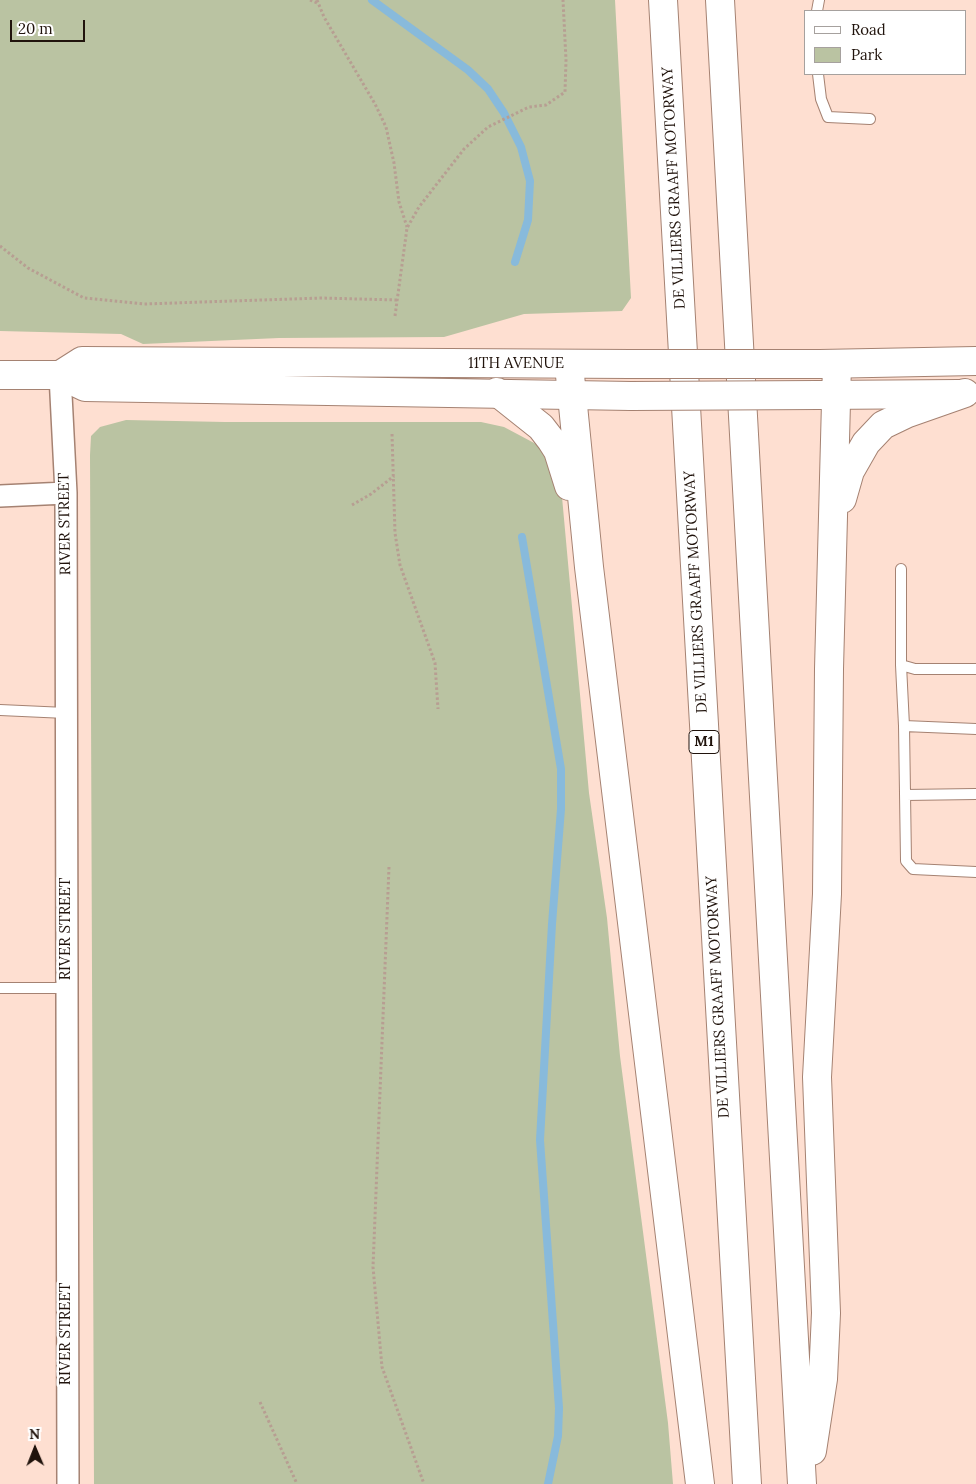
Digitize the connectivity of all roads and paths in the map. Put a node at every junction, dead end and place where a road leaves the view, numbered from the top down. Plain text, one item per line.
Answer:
1 (310, 0) edge
2 (563, 0) edge
3 (663, 0) edge
4 (720, 0) edge
5 (317, 2) edge
6 (818, 75) edge
7 (870, 119) dead end
8 (407, 228) junction
9 (0, 246) edge
10 (397, 300) junction
11 (395, 316) dead end
12 (976, 361) edge
13 (829, 364) junction
14 (569, 365) junction
15 (0, 375) edge
16 (60, 375) junction
17 (497, 392) junction
18 (970, 393) edge
19 (571, 394) junction
20 (827, 394) junction
21 (392, 434) dead end
22 (394, 476) junction
23 (66, 494) junction
24 (0, 496) edge
25 (352, 505) dead end
26 (835, 521) junction
27 (589, 567) junction
28 (901, 569) dead end
29 (901, 665) junction
30 (976, 669) edge
31 (438, 709) dead end
32 (0, 710) edge
33 (66, 713) junction
34 (904, 726) junction
35 (976, 730) edge
36 (976, 794) edge
37 (905, 796) junction
38 (389, 867) dead end
39 (976, 872) edge
40 (0, 988) edge
41 (66, 988) junction
42 (260, 1402) dead end
43 (68, 1484) edge
44 (297, 1484) edge
45 (424, 1484) edge
46 (700, 1484) edge
47 (747, 1484) edge
48 (803, 1484) edge

1 - 5 path
2 - 8 path
3 - 47 main road, DE VILLIERS GRAAFF MOTORWAY / M1
4 - 48 main road
5 - 8 path
6 - 7 lane
8 - 10 path
9 - 10 path
10 - 11 path
12 - 13 main road, 11TH AVENUE
13 - 14 main road, 11TH AVENUE, bridge
13 - 20 main road
14 - 16 main road, 11TH AVENUE
14 - 19 main road
15 - 16 main road, 11TH AVENUE
16 - 17 main road, 11TH AVENUE
16 - 23 street, RIVER STREET
17 - 19 main road, 11TH AVENUE
17 - 27 main road
18 - 20 main road, 11TH AVENUE
18 - 26 main road
19 - 20 main road, 11TH AVENUE, bridge
19 - 27 main road
20 - 26 main road
21 - 22 path
22 - 25 path
22 - 31 path
23 - 24 street
23 - 33 street, RIVER STREET
26 - 48 main road
27 - 46 main road
28 - 29 lane
29 - 30 lane
29 - 34 lane
32 - 33 lane
33 - 41 street, RIVER STREET
34 - 35 lane
34 - 37 lane
36 - 37 lane
37 - 39 lane
38 - 45 path
40 - 41 lane
41 - 43 street, RIVER STREET
42 - 44 path

